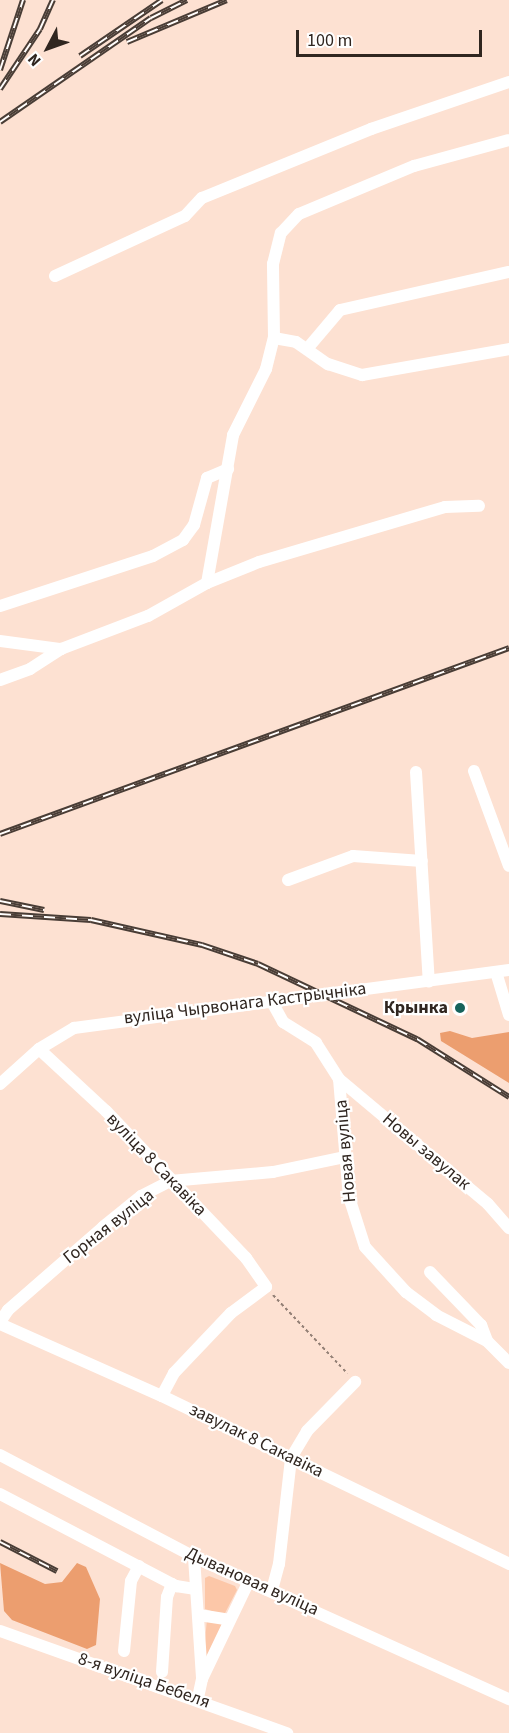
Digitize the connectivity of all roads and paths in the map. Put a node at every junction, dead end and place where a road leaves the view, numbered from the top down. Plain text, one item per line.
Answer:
1 (509, 82) edge
2 (509, 140) edge
3 (509, 272) edge
4 (55, 276) dead end
5 (274, 338) junction
6 (307, 349) junction
7 (509, 349) edge
8 (228, 469) junction
9 (479, 506) dead end
10 (207, 583) junction
11 (0, 606) edge
12 (0, 641) edge
13 (61, 649) junction
14 (0, 680) edge
15 (474, 771) dead end
16 (416, 772) dead end
17 (422, 861) junction
18 (509, 867) edge
19 (288, 880) dead end
20 (509, 969) edge
21 (496, 972) junction
22 (429, 982) junction
23 (272, 1002) junction
24 (509, 1015) edge
25 (39, 1049) junction
26 (339, 1079) junction
27 (0, 1084) edge
28 (345, 1157) junction
29 (171, 1181) junction
30 (509, 1228) edge
31 (430, 1272) dead end
32 (266, 1287) junction
33 (0, 1323) edge
34 (487, 1341) junction
35 (509, 1364) edge
36 (355, 1382) joint
37 (162, 1396) junction
38 (0, 1455) edge
39 (291, 1458) junction
40 (0, 1494) edge
41 (194, 1557) junction
42 (509, 1564) edge
43 (139, 1566) junction
44 (249, 1581) junction
45 (172, 1584) junction
46 (196, 1589) junction
47 (272, 1590) junction
48 (199, 1615) junction
49 (229, 1620) junction
50 (0, 1631) edge
51 (124, 1651) dead end
52 (162, 1672) dead end
53 (202, 1679) junction
54 (198, 1698) junction
55 (509, 1699) edge
56 (262, 1730) edge
57 (287, 1733) edge

1 - 4 street
2 - 5 street
3 - 6 street
5 - 6 street
5 - 8 street
6 - 7 street
8 - 10 street
8 - 11 street
9 - 10 street
10 - 13 street
12 - 13 street
13 - 14 street
15 - 18 street
16 - 17 street
17 - 19 street
17 - 22 street
20 - 21 street, вуліца Чырвонага Кастрычніка
21 - 22 street, вуліца Чырвонага Кастрычніка
21 - 24 street
22 - 23 street, вуліца Чырвонага Кастрычніка
23 - 25 street, вуліца Чырвонага Кастрычніка
23 - 26 street, Новая вуліца
25 - 27 street, вуліца Чырвонага Кастрычніка
25 - 29 street, вуліца 8 Сакавіка
26 - 28 street, Новая вуліца
26 - 30 street, Новы завулак
28 - 29 street, Горная вуліца
28 - 34 street, Новая вуліца
29 - 32 street, вуліца 8 Сакавіка
29 - 33 street, Горная вуліца
31 - 34 street
32 - 36 path
32 - 37 street
33 - 37 street, завулак 8 Сакавіка
34 - 35 street, Новая вуліца
36 - 39 street
37 - 39 street, завулак 8 Сакавіка
38 - 41 street, Дывановая вуліца
39 - 42 street, завулак 8 Сакавіка
39 - 47 street
40 - 43 street
41 - 44 street, Дывановая вуліца
41 - 46 street
43 - 45 street
43 - 51 street
44 - 47 street, Дывановая вуліца
44 - 49 street
45 - 46 street
45 - 52 street
46 - 48 street
47 - 55 street, Дывановая вуліца
48 - 49 street
48 - 53 street
49 - 53 street
50 - 54 street, 8-я вуліца Бебеля
53 - 54 street
54 - 56 street, 8-я вуліца Бебеля
56 - 57 street, 8-я вуліца Бебеля

